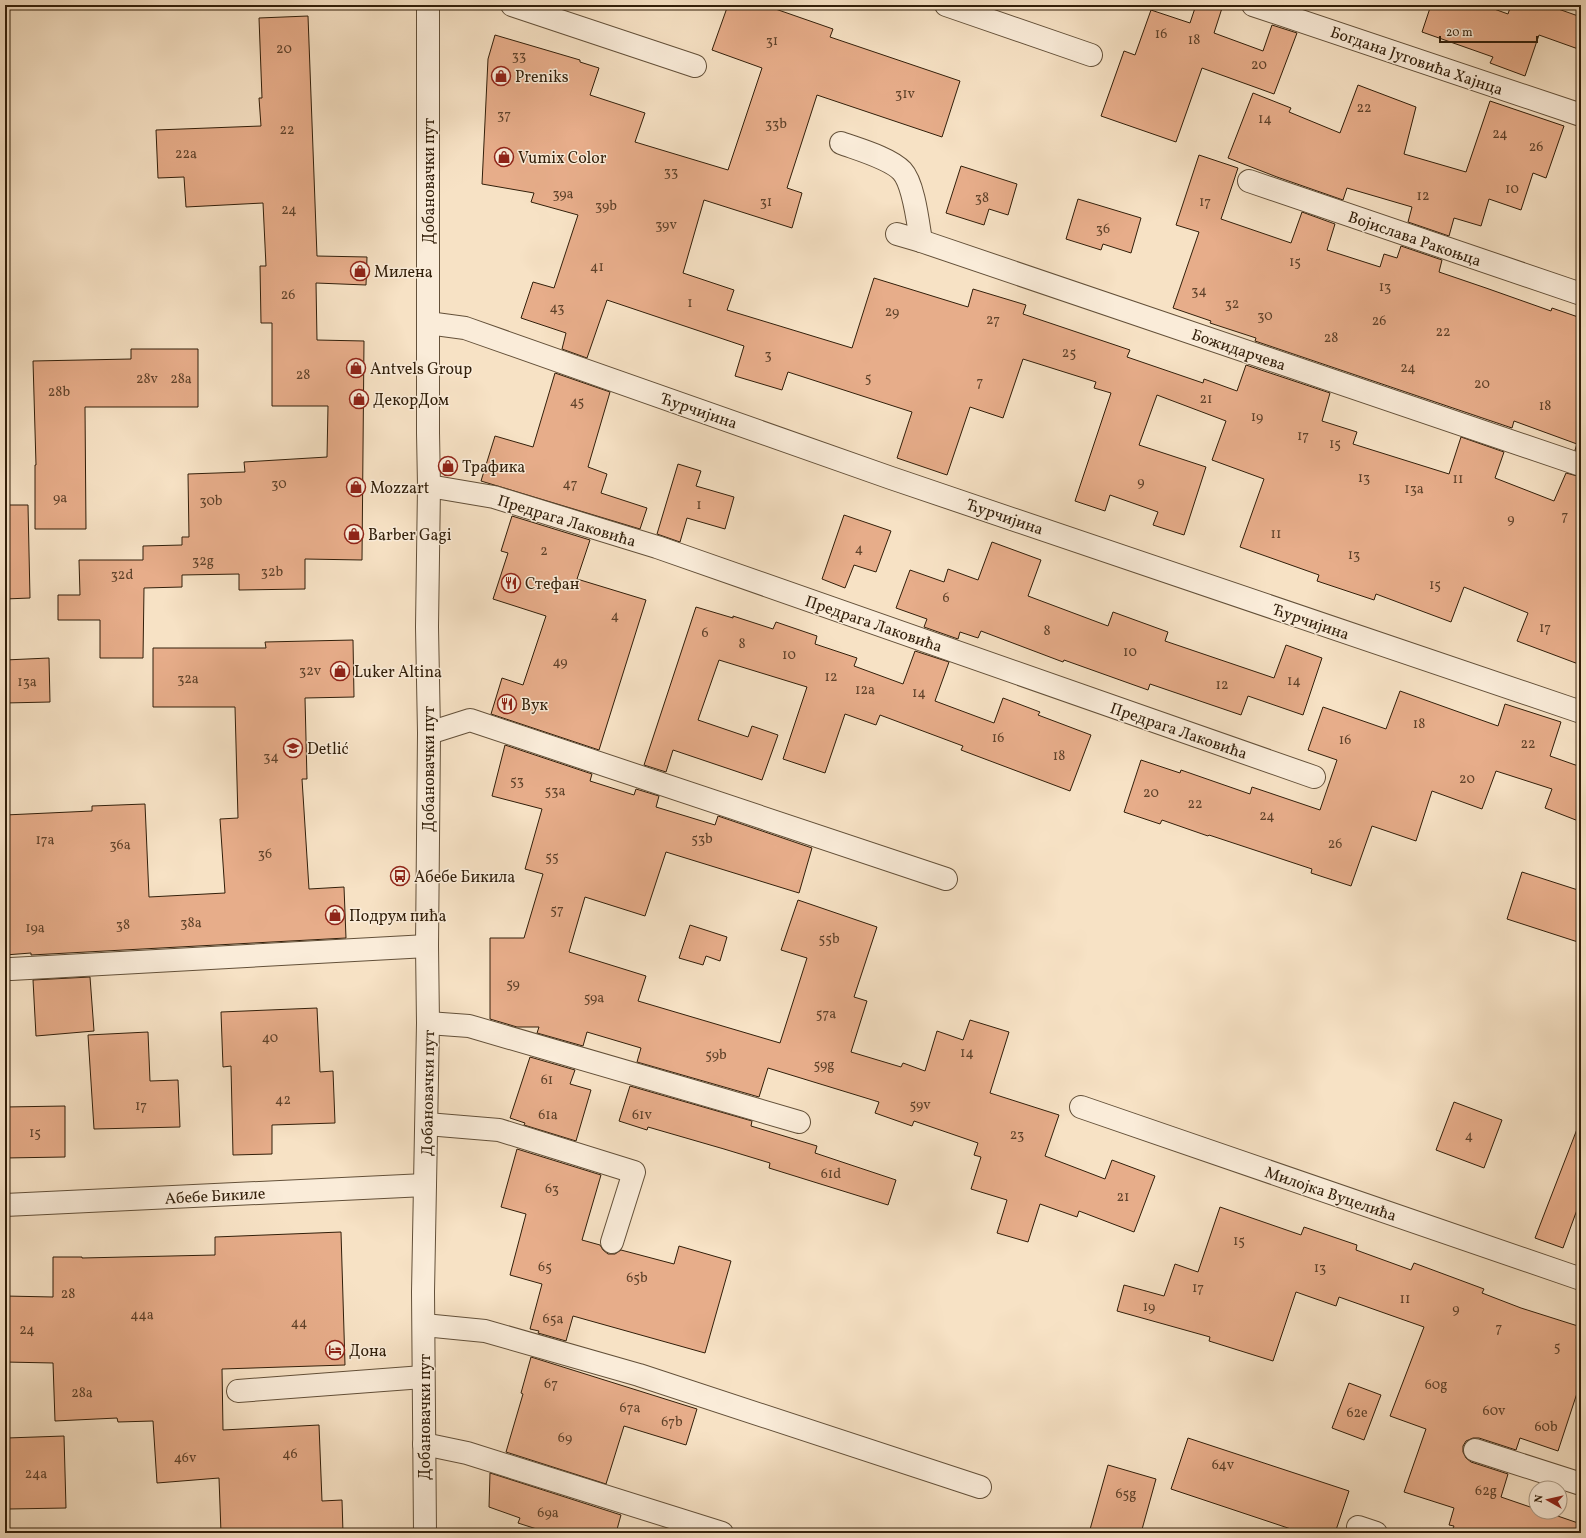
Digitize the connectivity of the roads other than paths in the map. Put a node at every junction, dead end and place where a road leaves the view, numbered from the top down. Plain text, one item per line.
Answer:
1 (428, 5) edge
2 (512, 5) edge
3 (946, 5) edge
4 (1253, 5) edge
5 (1091, 55) dead end
6 (695, 66) dead end
7 (1581, 115) edge
8 (841, 143) dead end
9 (1249, 181) dead end
10 (897, 234) dead end
11 (922, 241) junction
12 (1581, 294) edge
13 (428, 323) junction
14 (1581, 465) edge
15 (429, 486) junction
16 (1581, 712) edge
17 (429, 733) junction
18 (1314, 777) dead end
19 (946, 879) dead end
20 (427, 946) junction
21 (11, 969) dead end
22 (428, 1023) junction
23 (1081, 1107) dead end
24 (799, 1122) dead end
25 (427, 1124) junction
26 (425, 1185) junction
27 (5, 1205) edge
28 (612, 1242) dead end
29 (1581, 1279) edge
30 (424, 1325) junction
31 (424, 1377) junction
32 (238, 1391) dead end
33 (424, 1444) junction
34 (1475, 1450) dead end
35 (1581, 1484) edge
36 (980, 1487) dead end
37 (425, 1533) edge
38 (722, 1533) edge

1 - 13 street, Добановачки пут
2 - 6 street
3 - 5 street
4 - 7 street, Богдана Југовића Хајнца
8 - 11 street
9 - 12 street, Војислава Ракоњца
10 - 11 street, Божидарчева
11 - 14 street, Божидарчева
13 - 15 street, Добановачки пут
13 - 16 street, Ћурчијина
15 - 17 street, Добановачки пут
15 - 18 street, Предрага Лаковића
17 - 19 street
17 - 20 street, Добановачки пут
20 - 21 street
20 - 22 street, Добановачки пут
22 - 24 street
22 - 25 street, Добановачки пут
23 - 29 street, Милојка Вуцелића
25 - 26 street, Добановачки пут
25 - 28 street
26 - 27 street, Абебе Бикиле
26 - 30 street, Добановачки пут
30 - 31 street, Добановачки пут
30 - 36 street
31 - 32 street
31 - 33 street, Добановачки пут
33 - 37 street, Добановачки пут
33 - 38 street
34 - 35 street

